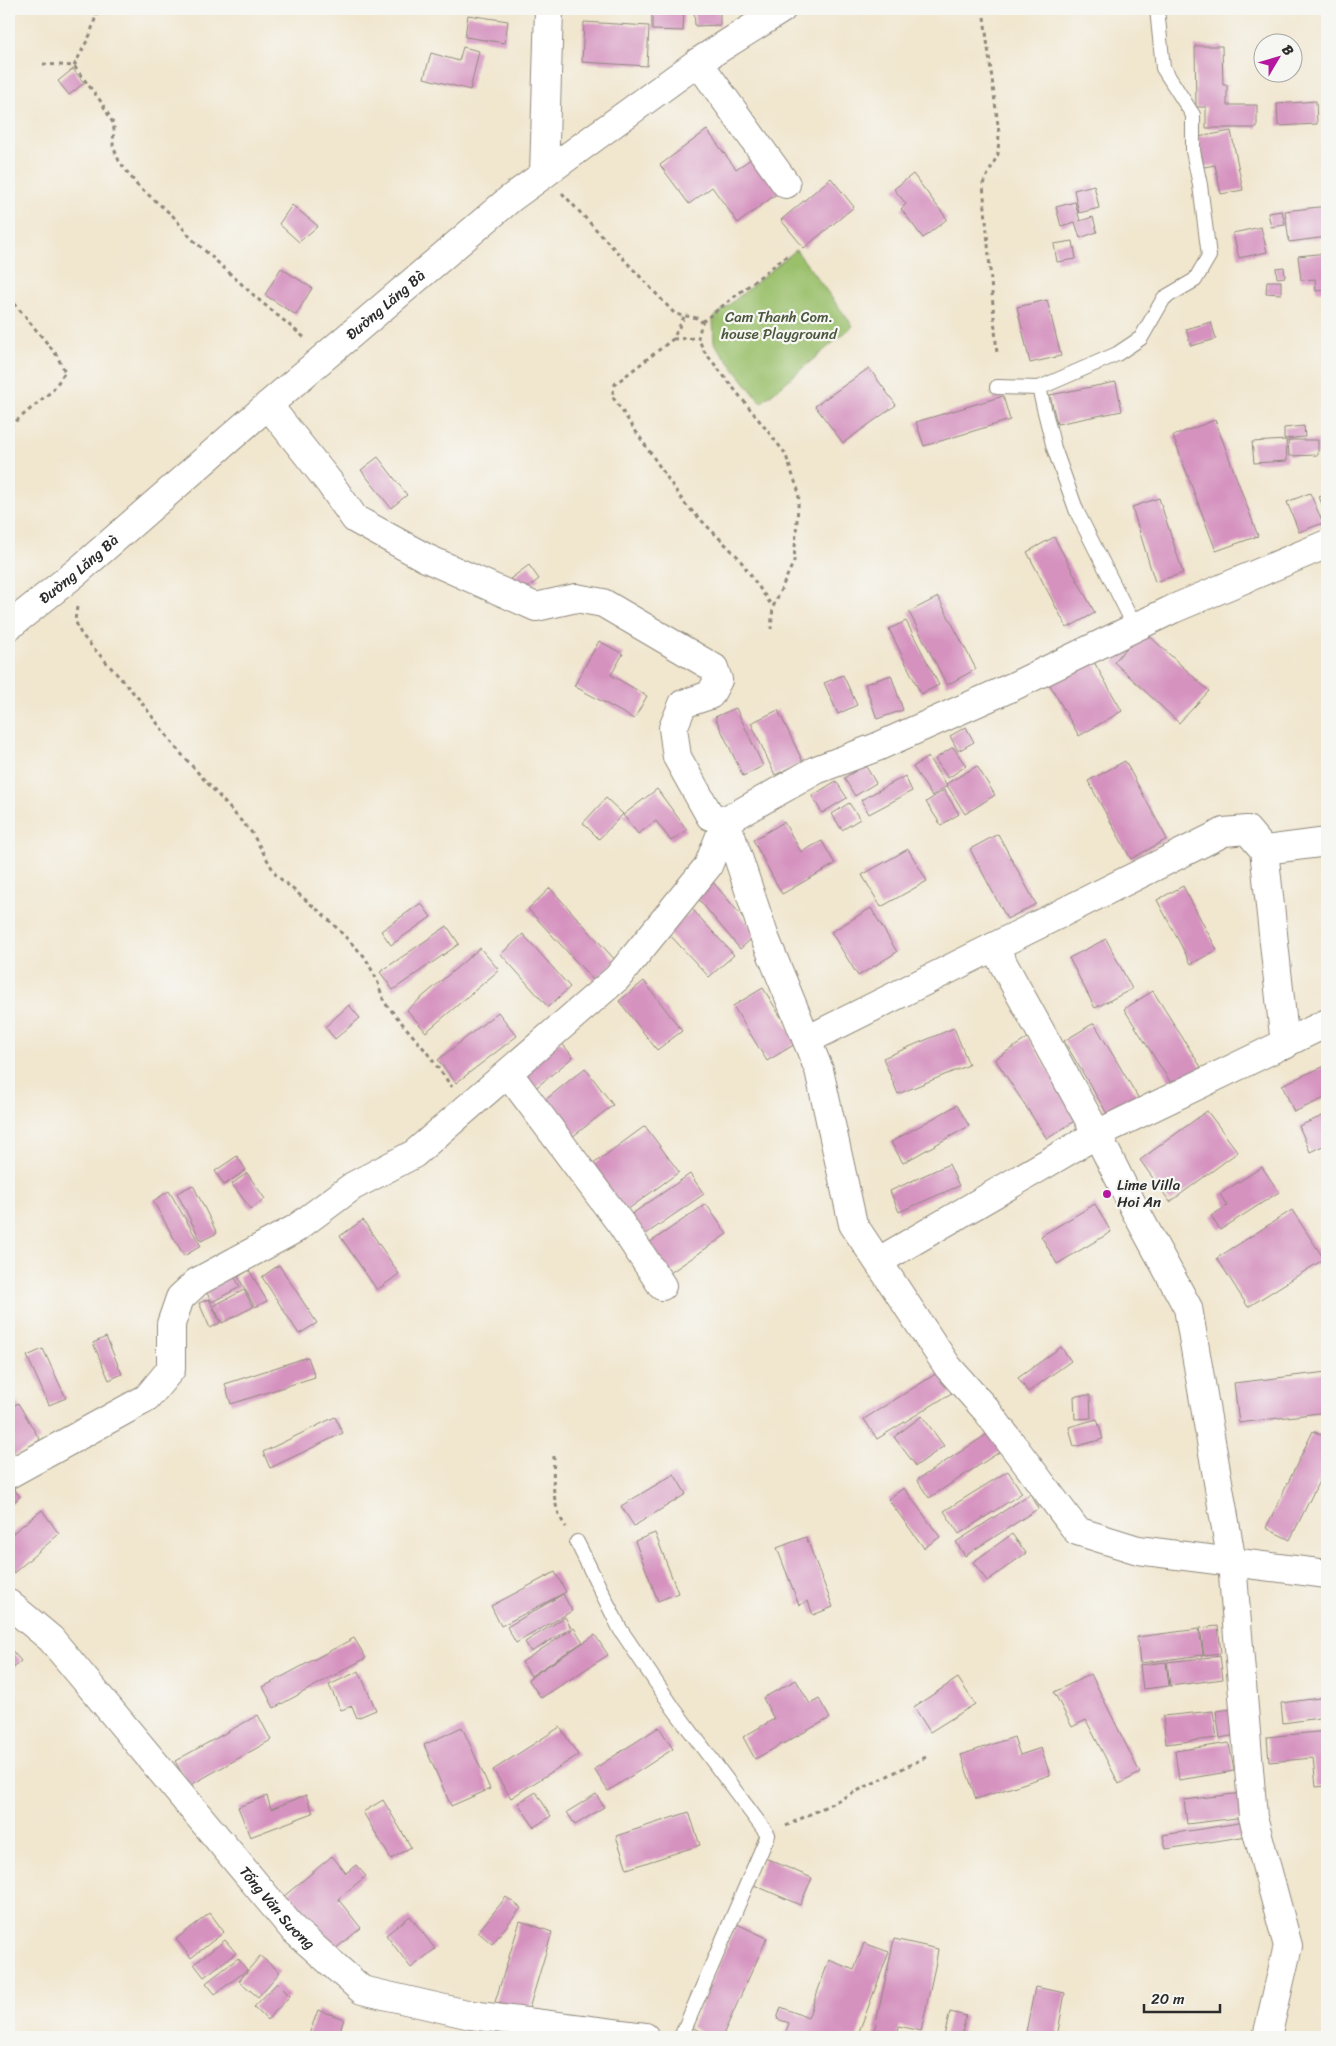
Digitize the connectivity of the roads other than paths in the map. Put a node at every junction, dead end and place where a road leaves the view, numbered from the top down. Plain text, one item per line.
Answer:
1 (549, 9) edge
2 (782, 9) edge
3 (1156, 9) edge
4 (755, 17) edge
5 (698, 62) junction
6 (544, 174) junction
7 (786, 184) dead end
8 (997, 387) dead end
9 (1039, 388) junction
10 (268, 405) junction
11 (1327, 544) edge
12 (9, 626) edge
13 (1135, 627) junction
14 (726, 821) junction
15 (1327, 842) edge
16 (1264, 850) junction
17 (994, 947) junction
18 (1327, 1023) edge
19 (807, 1040) junction
20 (1284, 1045) junction
21 (508, 1073) junction
22 (1097, 1134) junction
23 (879, 1261) junction
24 (662, 1286) dead end
25 (9, 1474) edge
26 (577, 1542) road end
27 (1232, 1563) junction
28 (1327, 1574) edge
29 (9, 1604) edge
30 (645, 2037) edge
31 (681, 2037) edge
32 (1267, 2037) edge

1 - 6 street
2 - 4 street, Đường Lăng Bà
3 - 9 lane
4 - 5 street, Đường Lăng Bà
5 - 6 street, Đường Lăng Bà
5 - 7 street
6 - 10 street, Đường Lăng Bà
8 - 9 lane
9 - 13 lane
10 - 12 street, Đường Lăng Bà
10 - 14 street
11 - 13 street
13 - 14 street
14 - 19 street
14 - 21 street
15 - 16 street
16 - 17 street
16 - 20 street
17 - 19 street
17 - 22 street
18 - 20 street
19 - 23 street
20 - 22 street
21 - 24 street
21 - 25 street
22 - 23 street
22 - 27 street
23 - 27 street
26 - 31 lane
27 - 28 street
27 - 32 street
29 - 30 street, Tống Văn Sương

